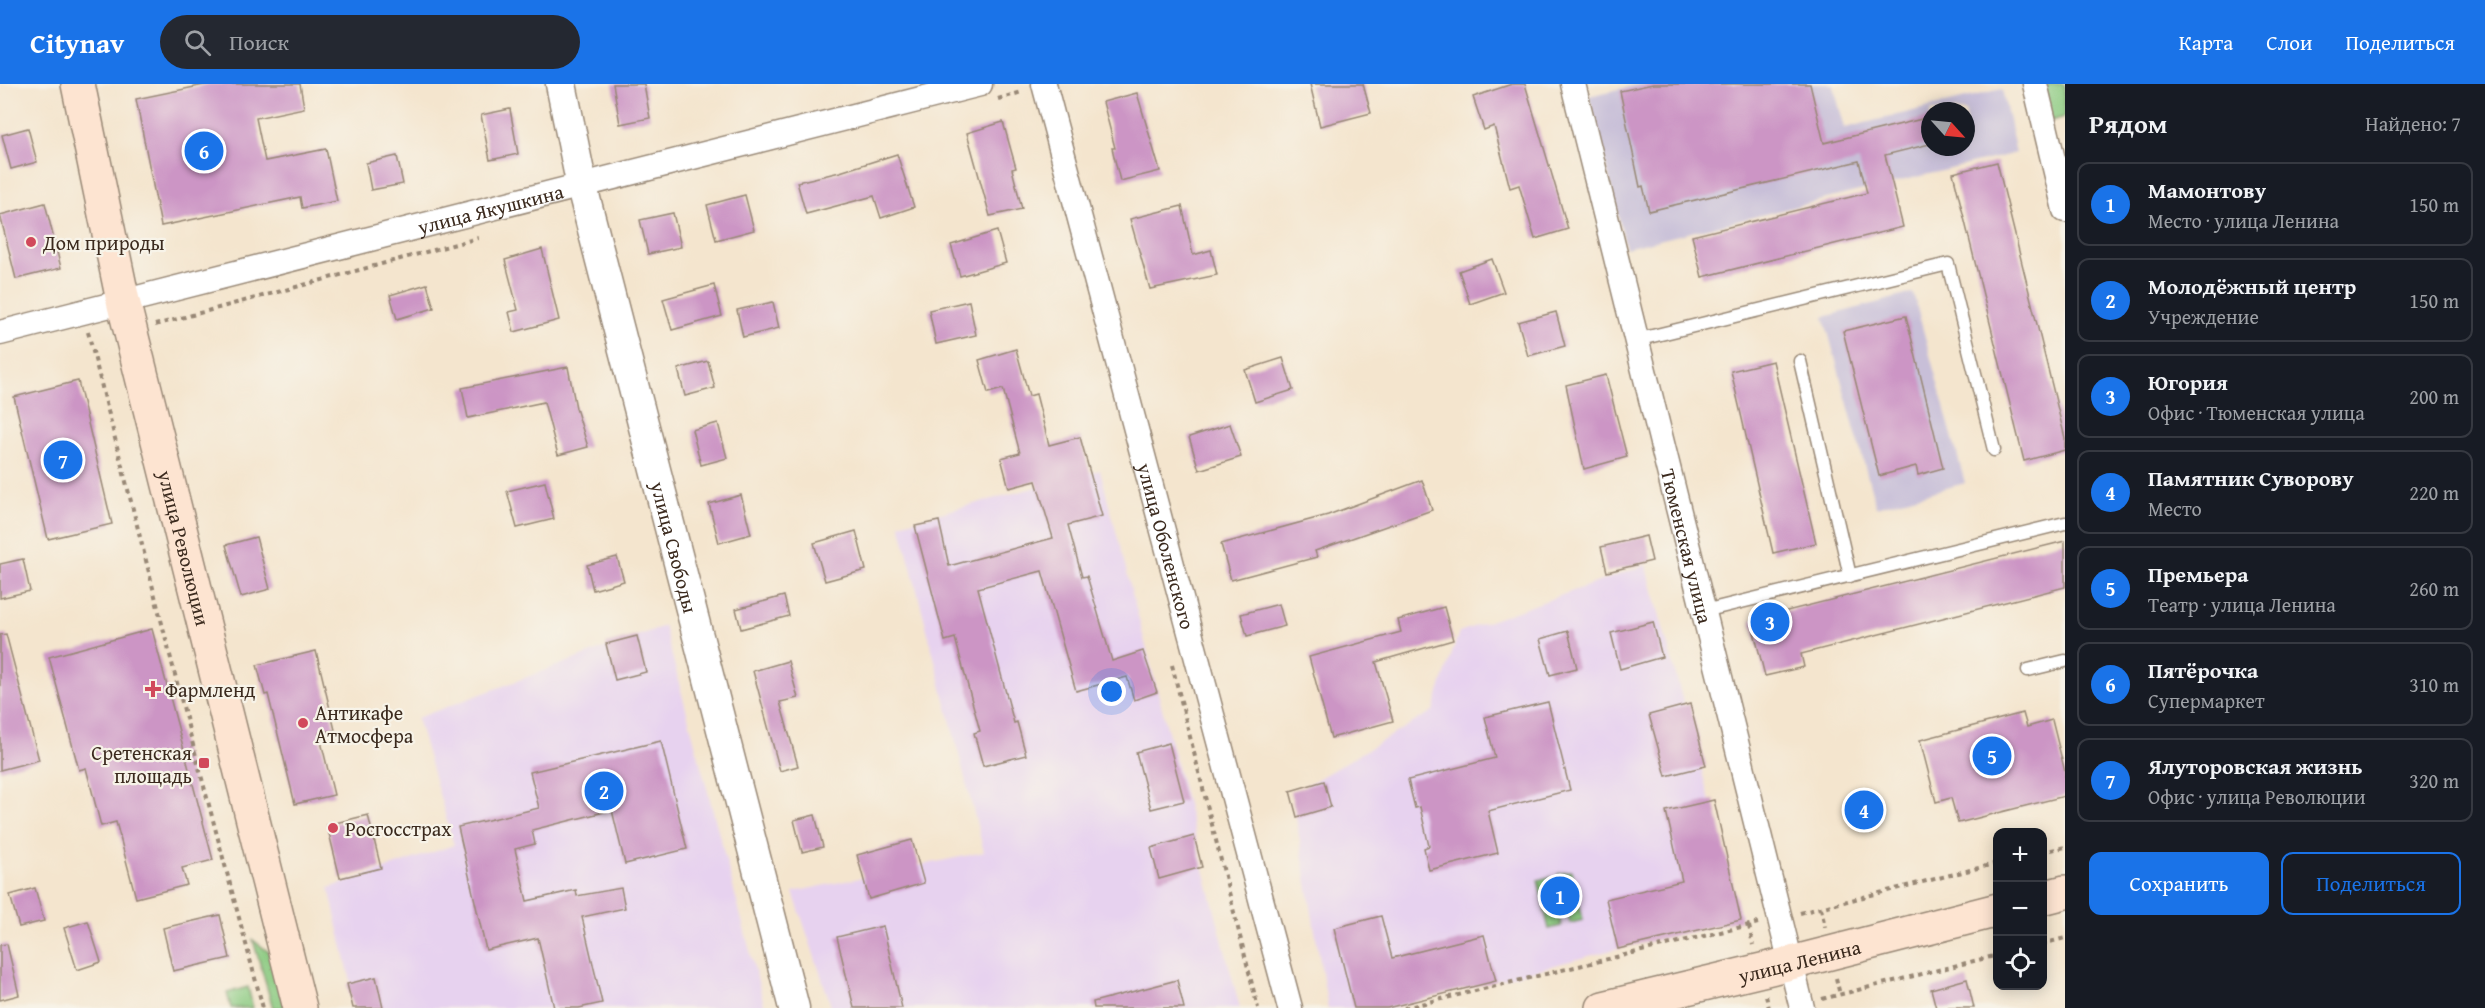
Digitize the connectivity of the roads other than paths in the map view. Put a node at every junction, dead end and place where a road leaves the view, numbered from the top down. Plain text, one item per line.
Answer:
1 (78, 84) edge
2 (561, 84) edge
3 (981, 84) edge
4 (1044, 84) edge
5 (1573, 84) edge
6 (2035, 84) edge
7 (2056, 127) edge
8 (582, 187) junction
9 (2065, 210) edge
10 (127, 316) junction
11 (0, 333) edge
12 (1636, 340) junction
13 (1800, 361) dead end
14 (1994, 450) dead end
15 (2065, 523) edge
16 (1850, 576) junction
17 (1704, 611) junction
18 (2065, 661) edge
19 (2028, 670) dead end
20 (2065, 892) edge
21 (2047, 897) edge
22 (1993, 911) edge
23 (1791, 963) junction
24 (1802, 1006) edge
25 (300, 1008) edge
26 (794, 1008) edge
27 (1290, 1008) edge
28 (1603, 1008) edge

1 - 10 main road, улица Революции
2 - 8 street, улица Свободы
3 - 8 street, улица Якушкина
4 - 27 street, улица Оболенского
5 - 12 street, Тюменская улица
6 - 7 street
7 - 9 street
8 - 10 street, улица Якушкина
8 - 26 street, улица Свободы
10 - 11 street, улица Якушкина
10 - 25 main road, улица Революции
12 - 14 lane
12 - 17 street, Тюменская улица
13 - 16 lane
15 - 16 lane
16 - 17 lane
17 - 23 street, Тюменская улица
18 - 19 lane
20 - 21 main road
22 - 23 main road, улица Ленина
23 - 24 street, Тюменская улица
23 - 28 main road, улица Ленина

